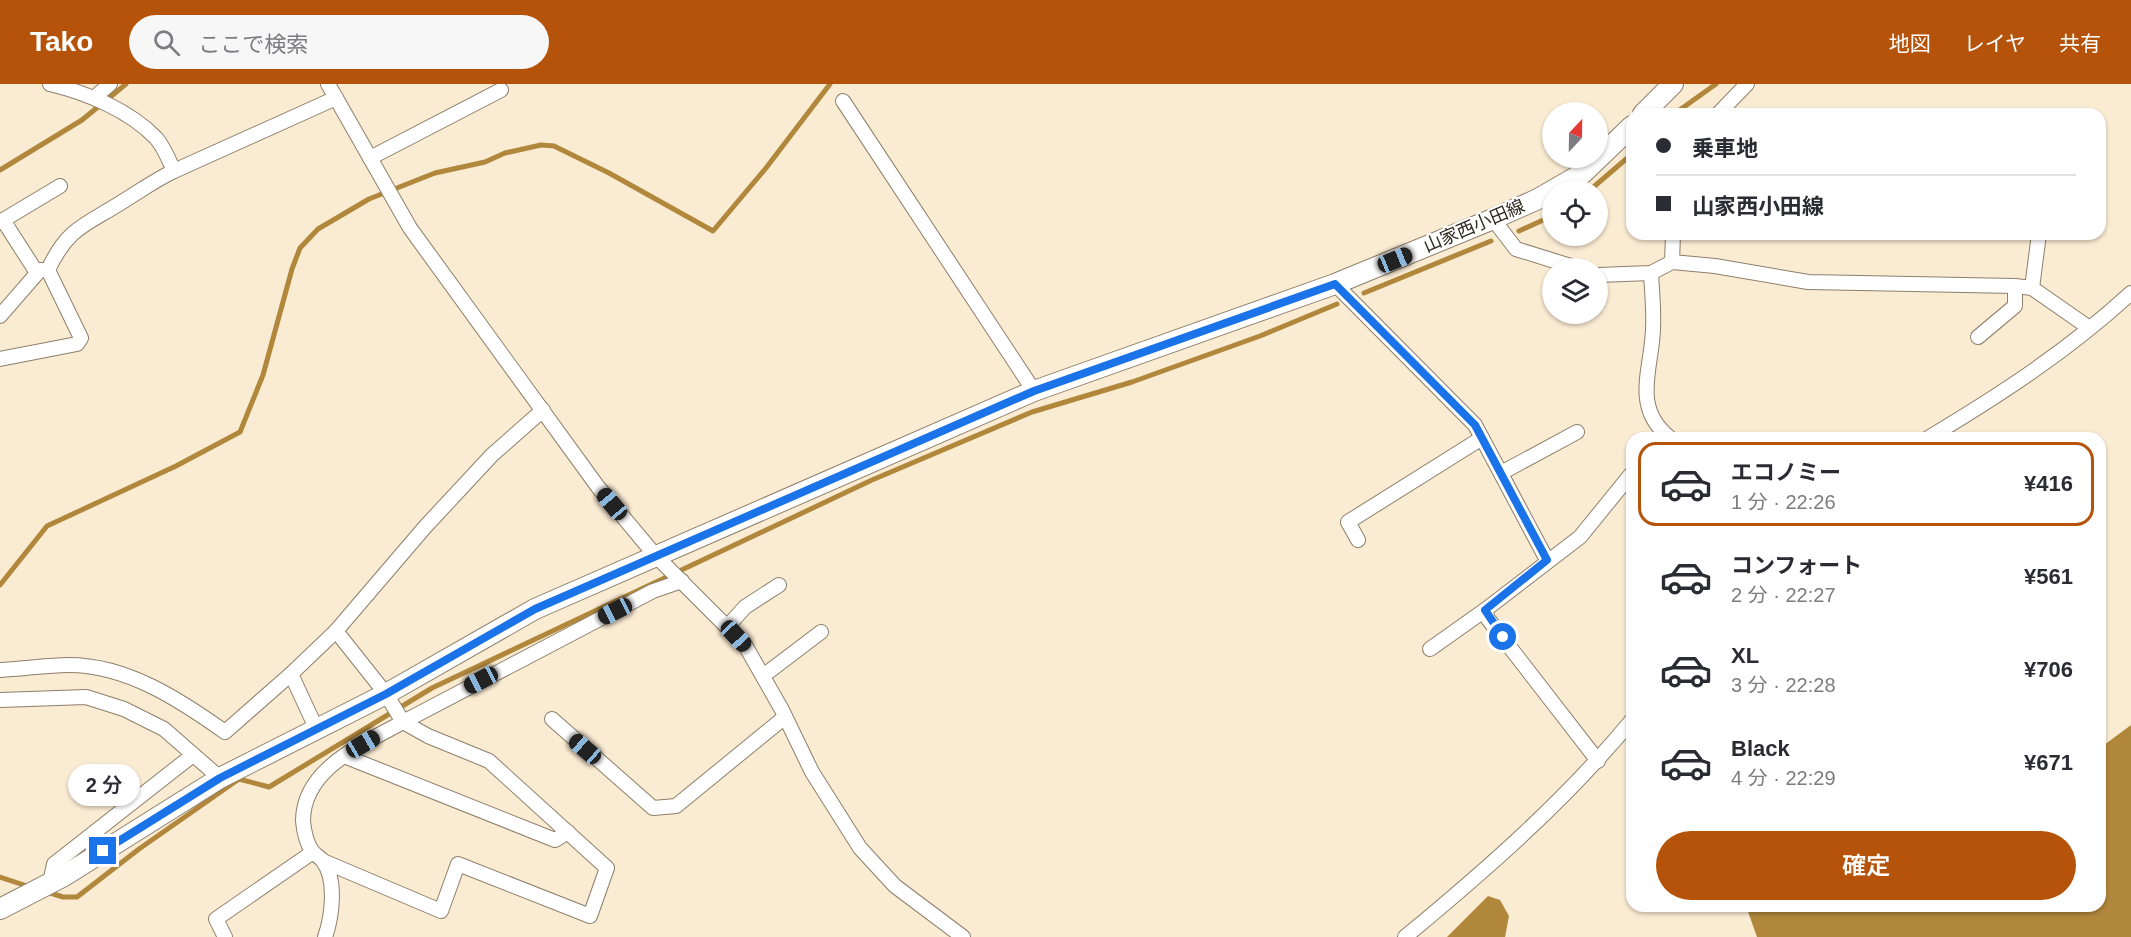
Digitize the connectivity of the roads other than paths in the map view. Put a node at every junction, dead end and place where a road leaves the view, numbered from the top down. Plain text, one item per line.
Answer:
1 (50, 84) edge
2 (110, 84) edge
3 (328, 84) edge
4 (1673, 84) edge
5 (1747, 84) edge
6 (501, 90) dead end
7 (95, 97) junction
8 (336, 98) junction
9 (843, 101) dead end
10 (1649, 108) edge
11 (1724, 108) edge
12 (1626, 132) edge
13 (370, 158) junction
14 (174, 171) junction
15 (60, 186) dead end
16 (1493, 219) junction
17 (1, 221) edge
18 (1674, 240) edge
19 (2038, 240) edge
20 (1545, 258) edge
21 (1672, 262) junction
22 (43, 271) junction
23 (1651, 273) junction
24 (1608, 275) edge
25 (1335, 284) junction
26 (2015, 286) junction
27 (2032, 288) junction
28 (2131, 293) edge
29 (0, 316) edge
30 (2088, 327) junction
31 (1978, 337) dead end
32 (0, 359) edge
33 (1034, 391) junction
34 (543, 410) junction
35 (1577, 432) dead end
36 (1662, 432) edge
37 (1938, 432) edge
38 (1482, 438) junction
39 (1501, 473) junction
40 (1626, 480) edge
41 (1358, 540) dead end
42 (655, 555) junction
43 (1547, 560) junction
44 (682, 581) junction
45 (779, 585) dead end
46 (1485, 610) junction
47 (728, 626) junction
48 (336, 631) junction
49 (821, 632) dead end
50 (1430, 649) dead end
51 (0, 670) edge
52 (291, 674) junction
53 (763, 676) junction
54 (386, 694) junction
55 (0, 700) edge
56 (785, 717) junction
57 (552, 719) dead end
58 (403, 722) junction
59 (1626, 727) edge
60 (316, 728) junction
61 (193, 755) junction
62 (344, 756) junction
63 (1598, 761) junction
64 (220, 778) junction
65 (568, 832) junction
66 (318, 857) junction
67 (50, 884) junction
68 (0, 909) edge
69 (225, 937) edge
70 (325, 937) edge
71 (963, 937) edge
72 (1405, 937) edge

1 - 7 street
2 - 7 street
3 - 8 street
4 - 10 main road
5 - 11 street
6 - 13 street
7 - 14 street
8 - 13 street
8 - 14 street
9 - 33 street
12 - 16 main road, 山家西小田線
13 - 34 street
14 - 22 street
15 - 17 street
16 - 20 street
16 - 25 main road, 山家西小田線
17 - 22 street
18 - 21 street
19 - 27 street
21 - 23 street
21 - 26 street
22 - 29 street
22 - 32 street
23 - 24 street
23 - 36 street
25 - 33 main road, 山家西小田線
25 - 38 street
26 - 27 street
26 - 31 street
27 - 30 street
28 - 30 street
30 - 37 street
33 - 42 main road, 山家西小田線
34 - 42 street
34 - 48 street
35 - 39 street
38 - 39 street
38 - 41 street
39 - 43 street
40 - 43 street
42 - 44 street
42 - 54 main road, 山家西小田線
43 - 46 street
44 - 47 street
44 - 58 street
45 - 47 street
46 - 50 street
46 - 63 street
47 - 53 street
48 - 52 street
48 - 54 street
49 - 53 street
51 - 52 street
52 - 60 street
53 - 56 street
54 - 58 street
54 - 60 main road, 山家西小田線
55 - 61 street
56 - 57 street
56 - 71 street
58 - 62 street
58 - 65 street
59 - 63 street
60 - 64 main road, 山家西小田線
61 - 64 street
61 - 67 street
62 - 65 street
62 - 66 street
63 - 72 street
64 - 67 main road, 山家西小田線
65 - 66 street
66 - 69 street
66 - 70 street
67 - 68 main road, 山家西小田線

